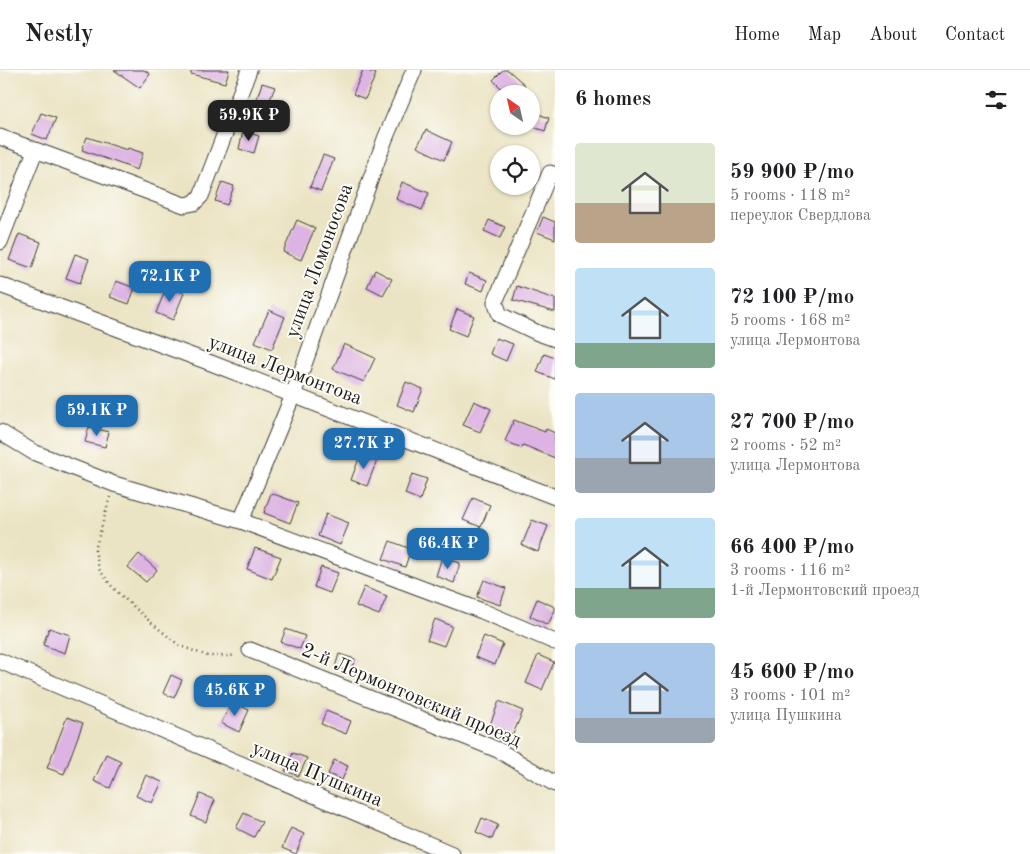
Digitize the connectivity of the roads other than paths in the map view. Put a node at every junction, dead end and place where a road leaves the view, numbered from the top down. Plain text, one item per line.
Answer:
1 (250, 70) edge
2 (414, 70) edge
3 (0, 137) edge
4 (35, 151) junction
5 (555, 175) edge
6 (0, 242) edge
7 (0, 285) edge
8 (555, 339) edge
9 (293, 395) junction
10 (0, 432) edge
11 (555, 497) edge
12 (241, 521) junction
13 (555, 642) edge
14 (250, 650) road end
15 (0, 661) edge
16 (555, 784) edge
17 (452, 854) edge

1 - 4 street
2 - 9 street, улица Ломоносова
3 - 4 street
4 - 6 street
5 - 8 street
7 - 9 street, улица Лермонтова
9 - 11 street, улица Лермонтова
9 - 12 street, улица Ломоносова
10 - 12 street
12 - 13 street
14 - 16 street, 2-й Лермонтовский проезд
15 - 17 street, улица Пушкина

